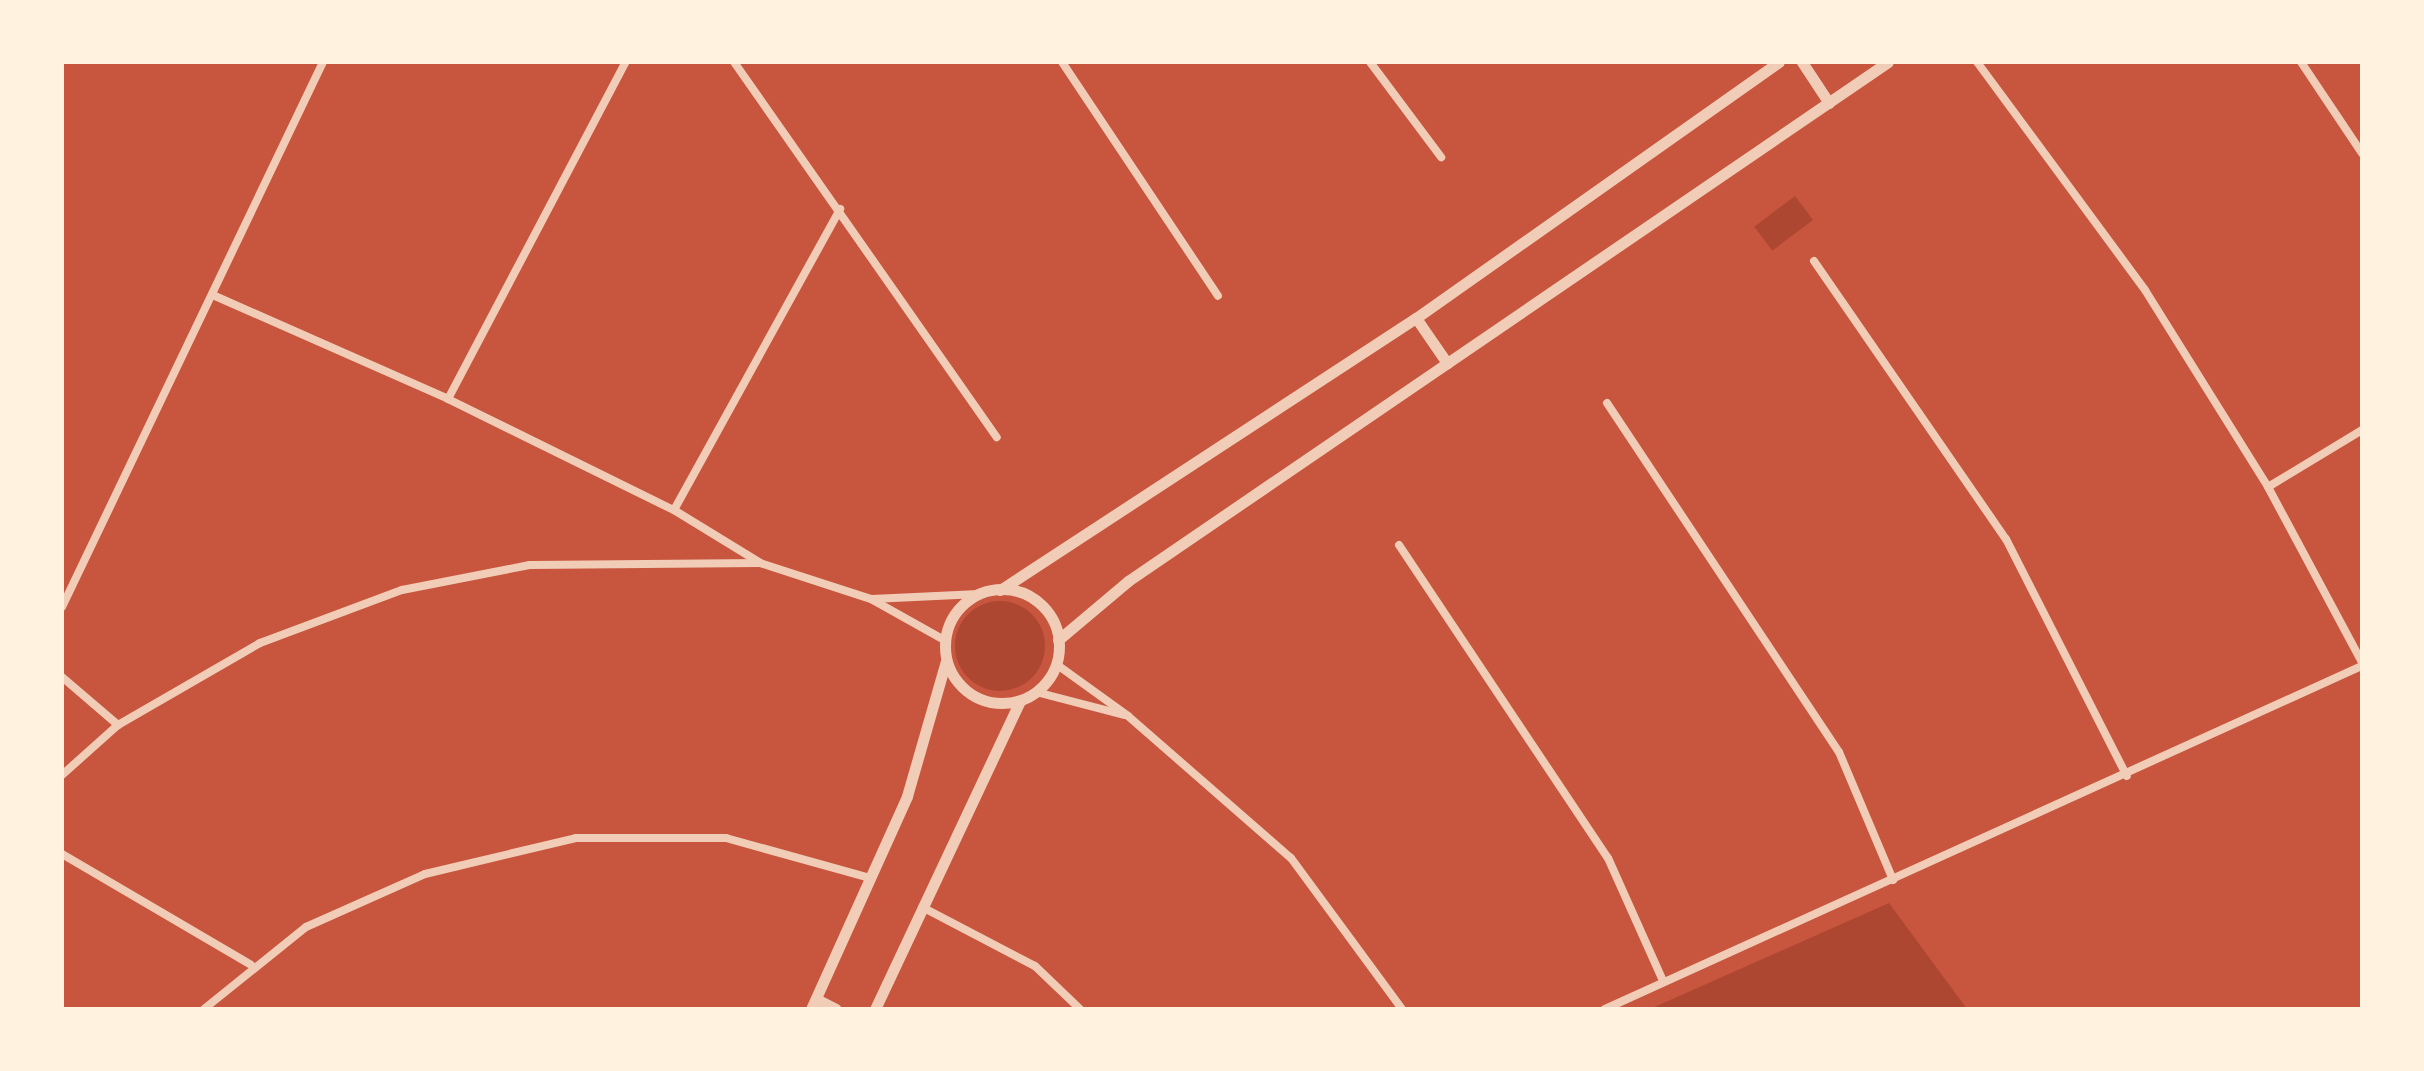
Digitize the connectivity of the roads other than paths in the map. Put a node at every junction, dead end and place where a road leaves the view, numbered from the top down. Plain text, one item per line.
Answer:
1 (323, 62) edge
2 (626, 62) edge
3 (734, 62) edge
4 (1062, 62) edge
5 (1370, 62) edge
6 (1779, 62) edge
7 (1802, 62) edge
8 (1888, 62) edge
9 (1977, 62) edge
10 (2301, 62) edge
11 (1829, 103) junction
12 (2362, 153) edge
13 (1441, 157) dead end
14 (840, 209) junction
15 (1814, 261) dead end
16 (215, 296) junction
17 (1218, 296) dead end
18 (1416, 318) junction
19 (1447, 363) junction
20 (448, 399) junction
21 (1607, 403) dead end
22 (2362, 430) edge
23 (997, 437) dead end
24 (2268, 487) junction
25 (674, 510) junction
26 (1399, 545) dead end
27 (760, 563) junction
28 (1000, 590) junction
29 (979, 594) junction
30 (871, 599) junction
31 (62, 607) edge
32 (944, 640) junction
33 (1058, 640) junction
34 (946, 661) junction
35 (1056, 664) junction
36 (2362, 664) edge
37 (62, 677) edge
38 (1036, 692) junction
39 (1020, 701) junction
40 (1128, 716) junction
41 (118, 725) junction
42 (62, 775) edge
43 (2127, 776) junction
44 (62, 854) edge
45 (870, 878) junction
46 (1893, 880) junction
47 (922, 907) junction
48 (251, 965) junction
49 (1663, 981) junction
50 (813, 1004) edge
51 (204, 1009) edge
52 (836, 1009) edge
53 (875, 1009) edge
54 (1080, 1009) edge
55 (1402, 1009) edge
56 (1605, 1009) edge

1 - 16 street
2 - 20 street
3 - 14 street
4 - 17 street
5 - 13 street
6 - 18 street
7 - 11 street
8 - 11 street
9 - 24 street
10 - 12 street
11 - 19 street
14 - 23 street
14 - 25 street
15 - 43 street
16 - 20 street
16 - 31 street
18 - 19 street
18 - 28 street
19 - 33 street
20 - 25 street
21 - 46 street
22 - 24 street
24 - 36 street
25 - 27 street
26 - 49 street
27 - 30 street
27 - 41 street
28 - 29 street
28 - 33 street
29 - 30 street
29 - 32 street
30 - 32 street
32 - 34 street
33 - 35 street
34 - 39 street
34 - 45 street
35 - 38 street
35 - 40 street
36 - 43 street
37 - 41 street
38 - 39 street
38 - 40 street
39 - 47 street
40 - 55 street
41 - 42 street
43 - 46 street
44 - 48 street
45 - 48 street
45 - 50 street
46 - 49 street
47 - 53 street
47 - 54 street
48 - 51 street
49 - 56 street
50 - 52 street

